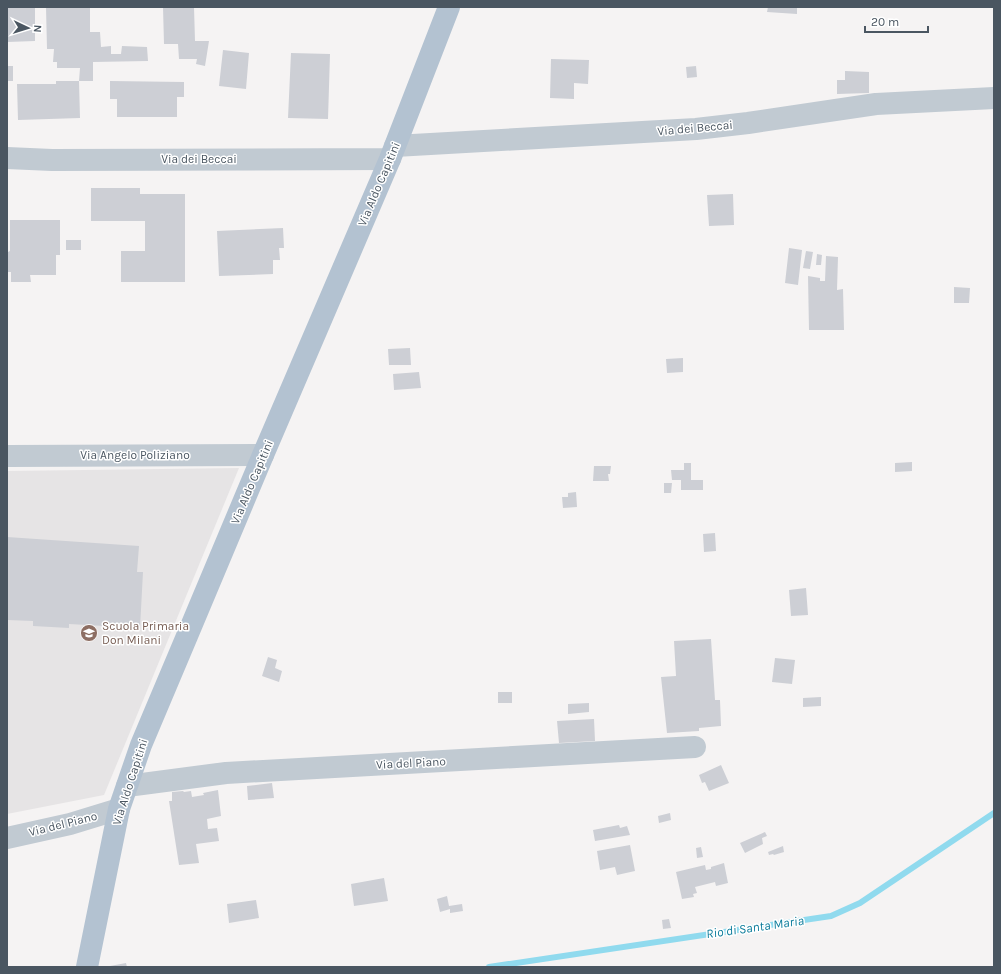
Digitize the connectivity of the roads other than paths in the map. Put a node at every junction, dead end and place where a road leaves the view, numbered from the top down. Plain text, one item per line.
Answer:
1 (445, 8) edge
2 (994, 98) edge
3 (392, 152) junction
4 (7, 158) edge
5 (263, 455) junction
6 (7, 456) edge
7 (694, 747) dead end
8 (127, 786) junction
9 (120, 809) junction
10 (7, 838) edge
11 (87, 967) edge

1 - 3 main road, Via Aldo Capitini
2 - 3 street, Via dei Beccai
3 - 4 street, Via dei Beccai
3 - 5 main road, Via Aldo Capitini
5 - 6 street, Via Angelo Poliziano
5 - 8 main road, Via Aldo Capitini
7 - 8 street, Via del Piano
8 - 9 main road, Via Aldo Capitini
9 - 10 street, Via del Piano
9 - 11 main road, Via Aldo Capitini

